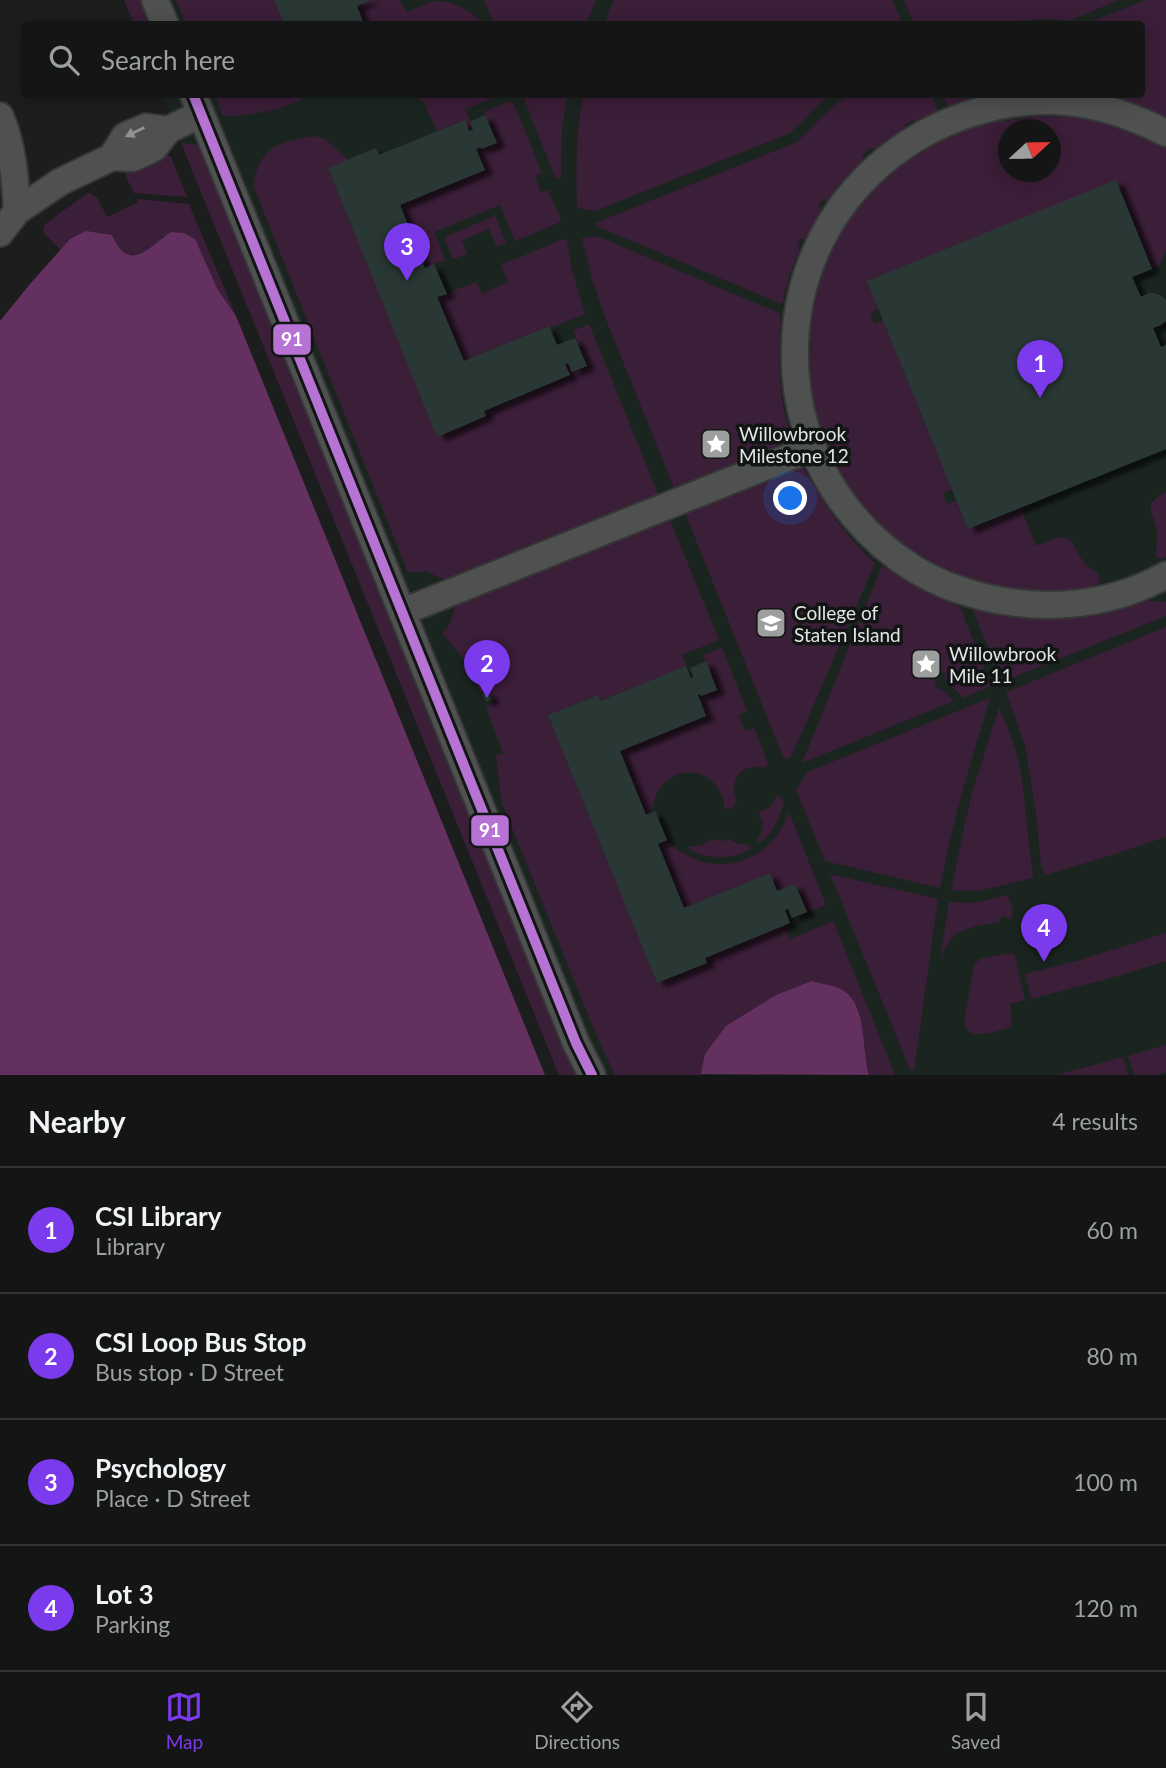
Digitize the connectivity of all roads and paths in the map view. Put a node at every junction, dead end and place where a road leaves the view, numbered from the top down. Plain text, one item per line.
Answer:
1 (155, 0) edge
2 (164, 21) edge
3 (196, 104) edge
4 (0, 116) edge
5 (1166, 133) edge
6 (17, 211) junction
7 (0, 233) edge
8 (812, 448) junction
9 (1166, 575) edge
10 (402, 612) junction
11 (592, 1075) edge

1 - 2 street
3 - 6 street
3 - 10 street
4 - 6 street
5 - 8 street
6 - 7 street
8 - 9 street
8 - 10 street
10 - 11 street

